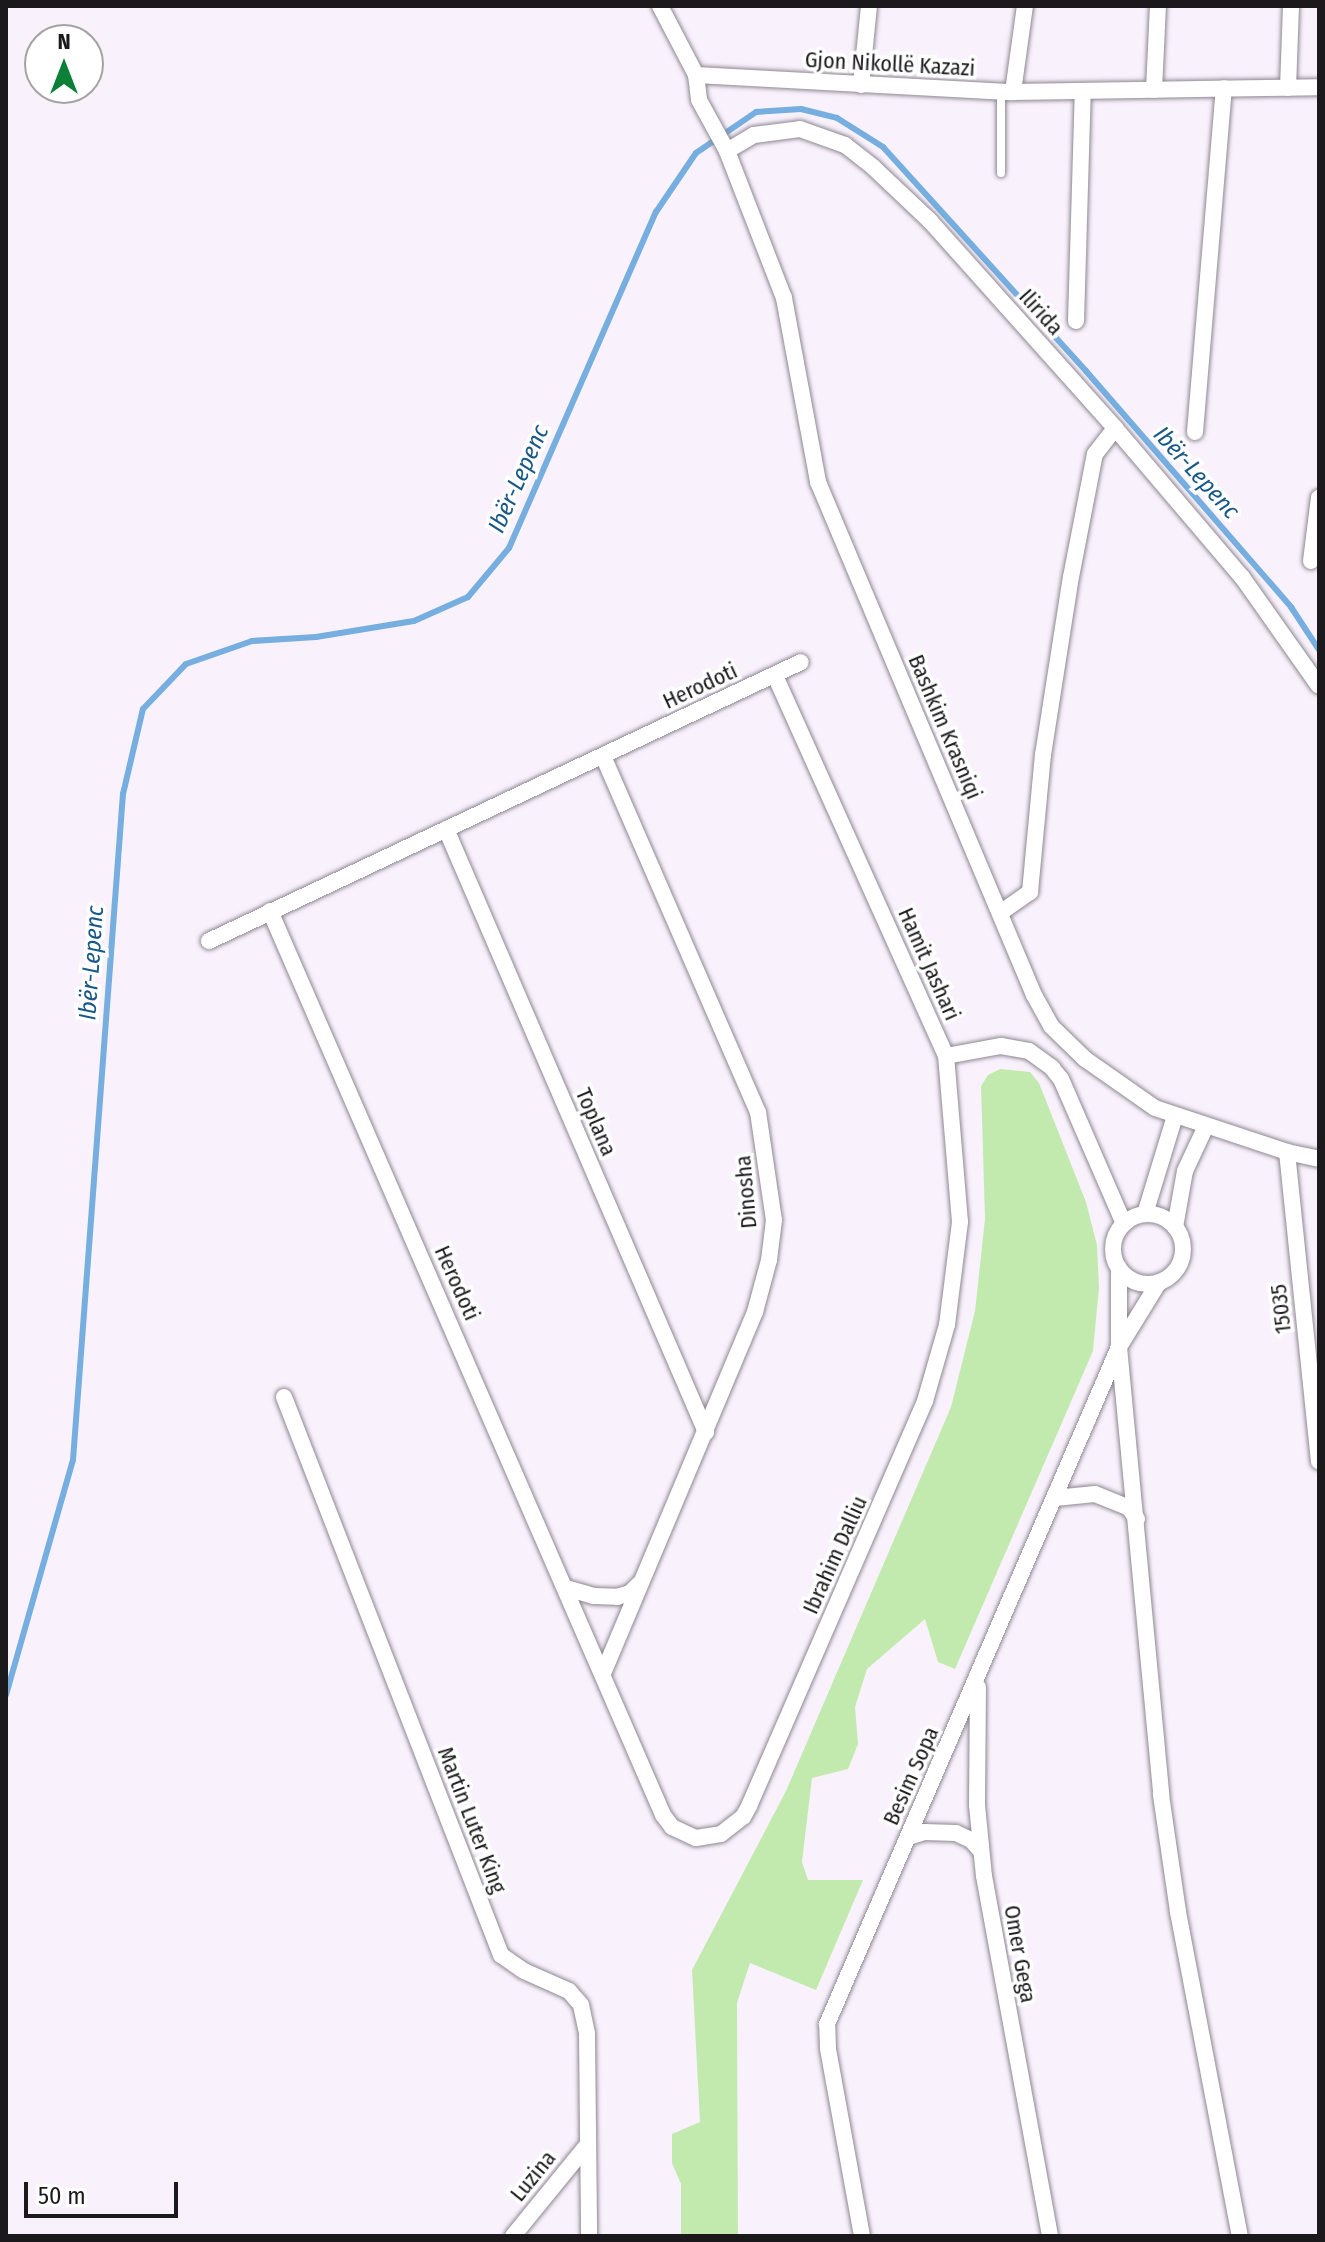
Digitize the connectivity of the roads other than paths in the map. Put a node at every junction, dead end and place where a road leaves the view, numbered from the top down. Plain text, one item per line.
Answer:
1 (660, 6) edge
2 (869, 6) edge
3 (1025, 6) edge
4 (1158, 6) edge
5 (1291, 6) edge
6 (696, 75) junction
7 (861, 85) junction
8 (1319, 87) edge
9 (1224, 88) junction
10 (1288, 88) junction
11 (1154, 90) junction
12 (1007, 91) junction
13 (1083, 91) junction
14 (727, 151) junction
15 (1001, 173) dead end
16 (1076, 321) dead end
17 (1115, 428) junction
18 (1195, 432) dead end
19 (1319, 498) edge
20 (1311, 561) dead end
21 (801, 662) dead end
22 (775, 675) junction
23 (1319, 686) edge
24 (603, 756) junction
25 (446, 829) junction
26 (270, 911) junction
27 (1000, 913) junction
28 (209, 941) dead end
29 (946, 1056) junction
30 (1175, 1116) junction
31 (1206, 1126) junction
32 (1287, 1152) junction
33 (1319, 1159) edge
34 (1145, 1214) junction
35 (1124, 1224) junction
36 (1175, 1227) junction
37 (1119, 1268) junction
38 (1159, 1282) junction
39 (1119, 1347) junction
40 (284, 1397) dead end
41 (706, 1432) junction
42 (1319, 1461) edge
43 (1055, 1498) junction
44 (1137, 1519) junction
45 (643, 1580) junction
46 (566, 1588) junction
47 (603, 1673) junction
48 (978, 1677) junction
49 (908, 1837) junction
50 (981, 1851) junction
51 (588, 2144) junction
52 (513, 2236) edge
53 (589, 2236) edge
54 (862, 2236) edge
55 (1050, 2236) edge
56 (1240, 2236) edge

1 - 6 street
2 - 7 street
3 - 12 street
4 - 11 street
5 - 10 street
6 - 7 street, Gjon Nikollë Kazazi
6 - 14 street
7 - 12 street, Gjon Nikollë Kazazi
8 - 10 street, Gjon Nikollë Kazazi
9 - 10 street, Gjon Nikollë Kazazi
9 - 11 street, Gjon Nikollë Kazazi
9 - 18 street
11 - 13 street, Gjon Nikollë Kazazi
12 - 13 street, Gjon Nikollë Kazazi
12 - 15 lane
13 - 16 street
14 - 17 street, Ilirida
14 - 27 street, Bashkim Krasniqi
17 - 23 street, Ilirida
17 - 27 street
19 - 20 street
21 - 22 street, Herodoti
22 - 24 street, Herodoti
22 - 29 street, Hamit Jashari
24 - 25 street, Herodoti
24 - 41 street, Dinosha
25 - 26 street, Herodoti
25 - 41 street, Toplana
26 - 28 street, Herodoti
26 - 46 street, Herodoti
27 - 30 street, Bashkim Krasniqi
29 - 35 street, Hamit Jashari
29 - 47 street, Ibrahim Dalliu
30 - 31 street, Bashkim Krasniqi
30 - 34 street
31 - 32 street, Bashkim Krasniqi
31 - 36 street, Besim Sopa
32 - 33 street, Bashkim Krasniqi
32 - 42 street, 15035
34 - 35 street
34 - 36 street
35 - 37 street, Besim Sopa
36 - 38 street, Besim Sopa
37 - 38 street
37 - 39 street, Besim Sopa
38 - 39 street, Besim Sopa
39 - 43 street, Besim Sopa
39 - 44 street, Besim Sopa
40 - 51 street, Martin Luter King
41 - 45 street, Dinosha
43 - 44 street
43 - 48 street, Besim Sopa
44 - 56 street, Besim Sopa
45 - 46 street
45 - 47 street, Dinosha
46 - 47 street, Herodoti
48 - 49 street, Besim Sopa
48 - 50 street, Omer Gega
49 - 50 street
49 - 54 street, Besim Sopa
50 - 55 street, Omer Gega
51 - 52 street, Luzina
51 - 53 street, Martin Luter King

